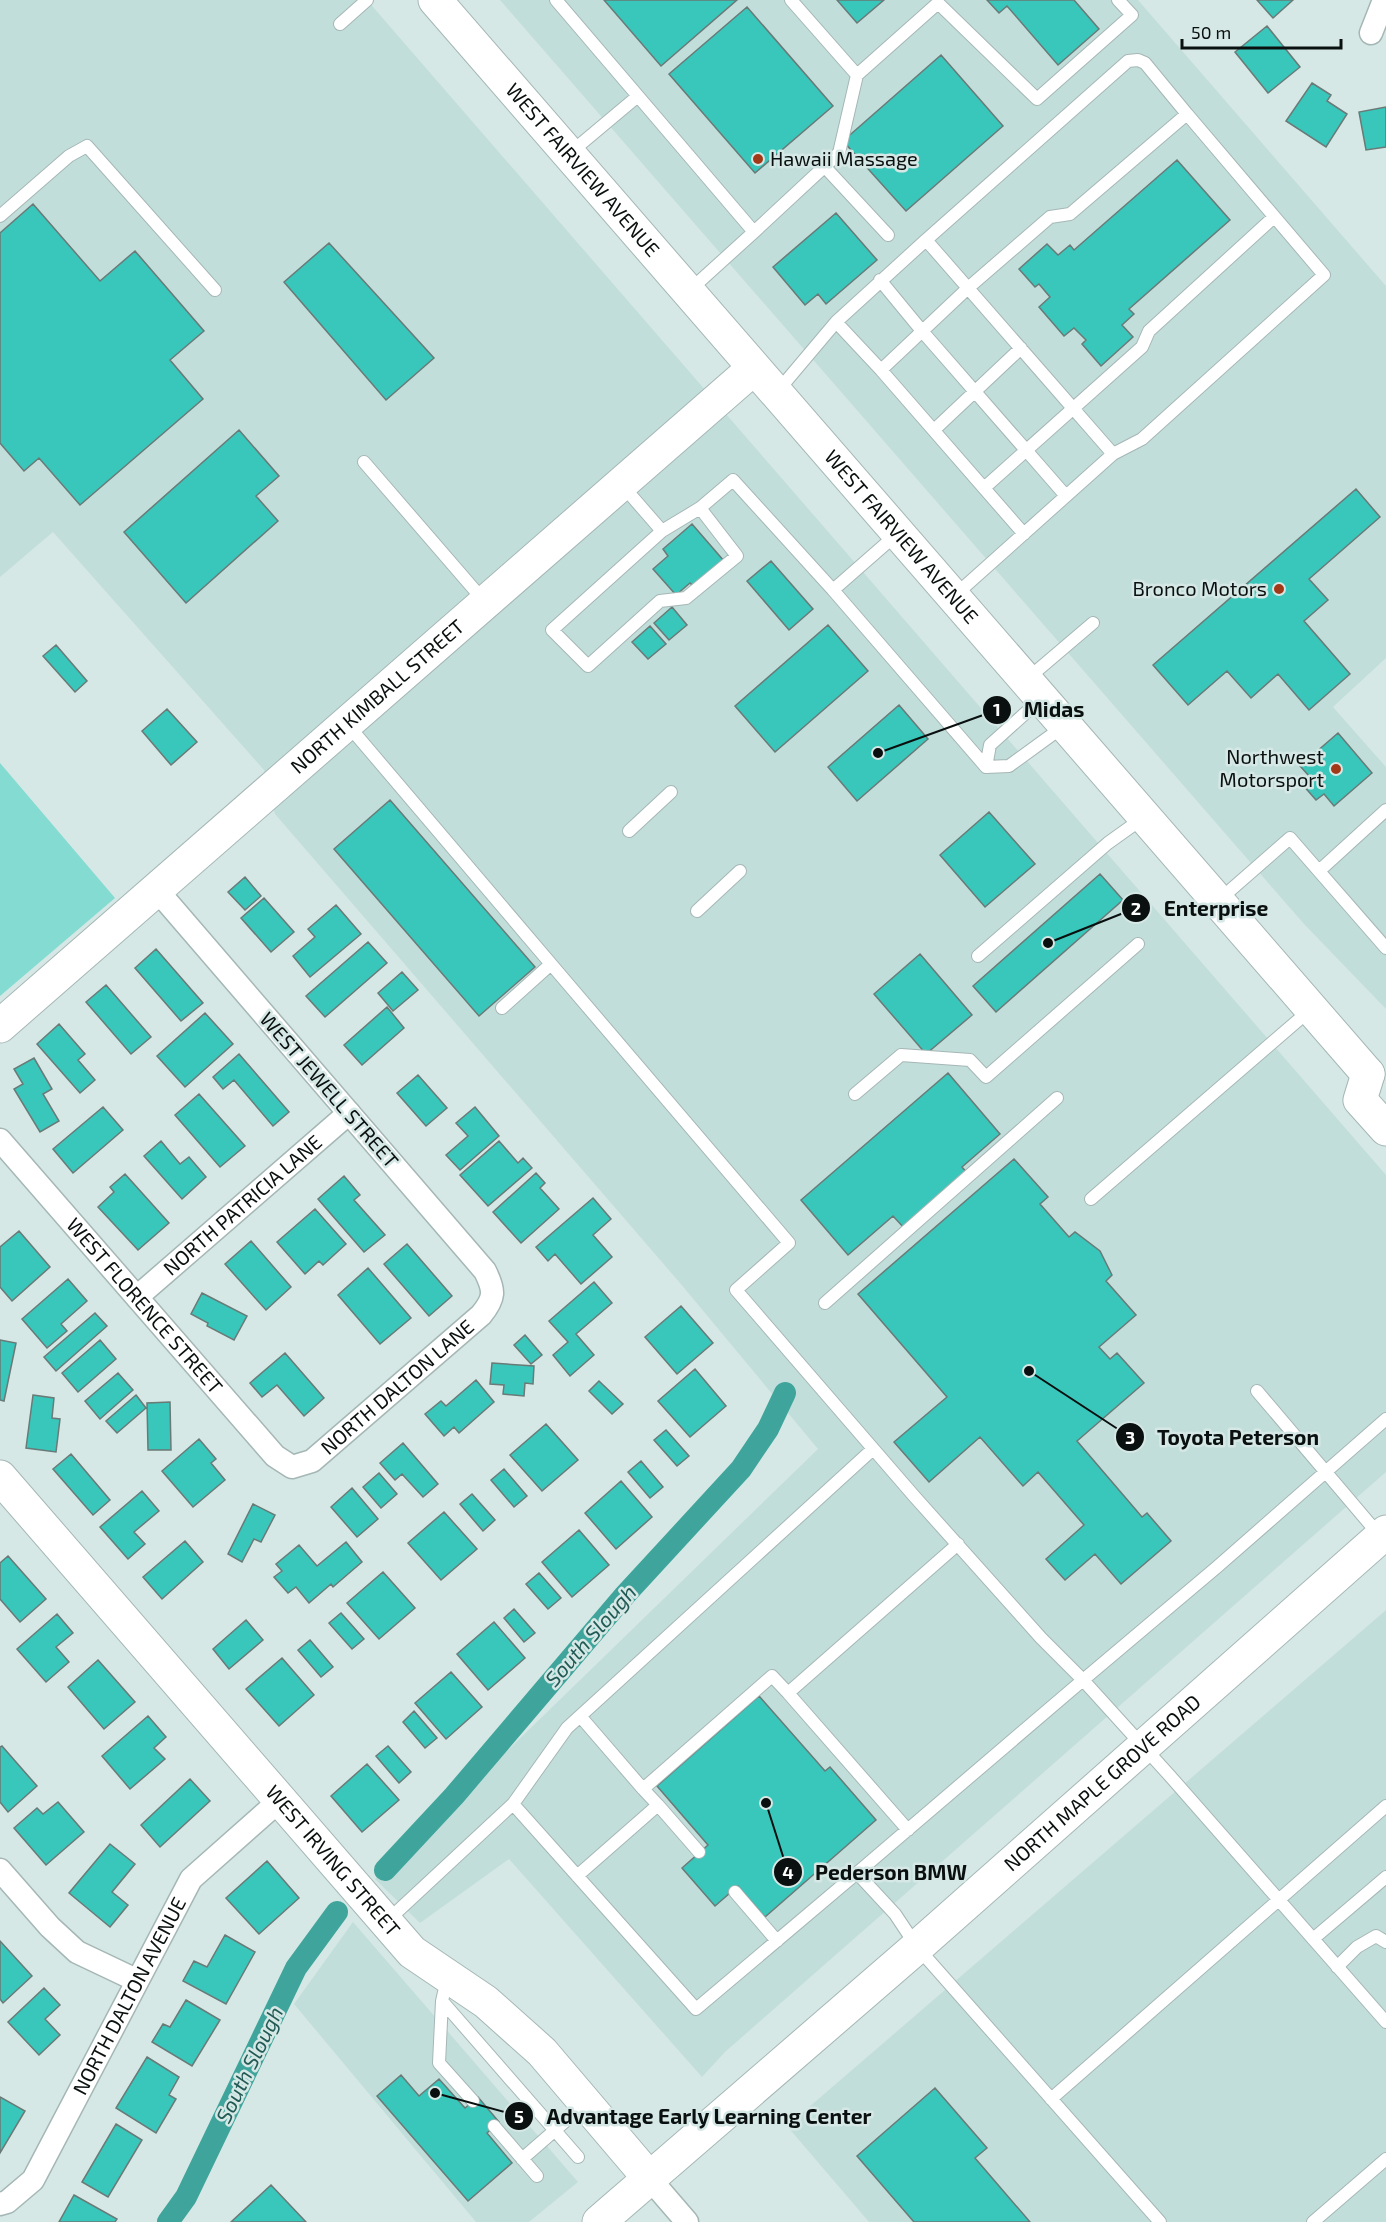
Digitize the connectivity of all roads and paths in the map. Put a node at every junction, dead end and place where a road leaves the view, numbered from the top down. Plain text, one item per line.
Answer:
1 (367, 0) edge
2 (435, 0) edge
3 (556, 0) edge
4 (791, 0) edge
5 (1118, 0) edge
6 (1384, 0) edge
7 (938, 2) edge
8 (340, 24) dead end
9 (1371, 33) dead end
10 (857, 75) junction
11 (638, 96) junction
12 (1187, 114) junction
13 (569, 154) junction
14 (825, 166) junction
15 (0, 216) edge
16 (1275, 217) junction
17 (754, 232) junction
18 (888, 235) dead end
19 (926, 240) junction
20 (880, 280) junction
21 (968, 288) junction
22 (215, 290) dead end
23 (688, 292) junction
24 (836, 322) junction
25 (922, 331) junction
26 (1021, 348) junction
27 (754, 368) junction
28 (881, 370) junction
29 (974, 392) junction
30 (776, 393) junction
31 (1073, 408) junction
32 (934, 430) junction
33 (1026, 451) junction
34 (1113, 454) junction
35 (364, 462) dead end
36 (621, 484) junction
37 (984, 488) junction
38 (1065, 496) junction
39 (700, 508) junction
40 (662, 531) junction
41 (897, 533) junction
42 (1024, 534) junction
43 (833, 590) junction
44 (953, 597) junction
45 (486, 602) junction
46 (1094, 623) dead end
47 (1033, 690) junction
48 (346, 723) junction
49 (1065, 726) junction
50 (986, 767) junction
51 (671, 792) dead end
52 (1386, 810) edge
53 (1144, 817) junction
54 (629, 831) dead end
55 (740, 871) dead end
56 (1319, 871) junction
57 (156, 889) junction
58 (1217, 901) junction
59 (697, 911) dead end
60 (1138, 944) dead end
61 (1386, 948) edge
62 (978, 956) dead end
63 (551, 964) junction
64 (502, 1008) dead end
65 (1312, 1008) junction
66 (0, 1026) edge
67 (1377, 1071) edge
68 (855, 1094) dead end
69 (1057, 1098) dead end
70 (349, 1113) junction
71 (1386, 1129) edge
72 (0, 1140) edge
73 (1091, 1199) dead end
74 (493, 1296) joint
75 (137, 1297) junction
76 (825, 1303) dead end
77 (1257, 1391) dead end
78 (1386, 1419) edge
79 (873, 1449) junction
80 (292, 1467) joint
81 (1326, 1472) junction
82 (0, 1477) edge
83 (1384, 1537) edge
84 (958, 1544) junction
85 (1083, 1680) junction
86 (788, 1694) junction
87 (580, 1716) junction
88 (1144, 1747) junction
89 (643, 1789) junction
90 (279, 1801) junction
91 (513, 1804) junction
92 (658, 1805) junction
93 (1386, 1806) edge
94 (908, 1830) junction
95 (699, 1852) dead end
96 (0, 1870) edge
97 (857, 1873) junction
98 (577, 1876) junction
99 (1386, 1877) edge
100 (735, 1893) dead end
101 (1277, 1900) junction
102 (386, 1922) junction
103 (1313, 1939) junction
104 (777, 1941) junction
105 (1386, 1942) edge
106 (917, 1947) junction
107 (1337, 1967) junction
108 (136, 1980) junction
109 (445, 1989) junction
110 (1386, 2022) edge
111 (1052, 2099) junction
112 (472, 2101) dead end
113 (586, 2103) junction
114 (494, 2126) dead end
115 (555, 2131) junction
116 (578, 2157) dead end
117 (522, 2159) junction
118 (1386, 2159) edge
119 (537, 2176) dead end
120 (650, 2179) junction
121 (0, 2204) edge
122 (599, 2222) edge
123 (687, 2222) edge
124 (1160, 2222) edge
125 (1313, 2222) edge

1 - 8 lane
2 - 13 main road, WEST FAIRVIEW AVENUE
3 - 11 lane
4 - 10 lane
5 - 7 lane
6 - 9 street
7 - 10 lane
10 - 14 lane
11 - 13 lane
11 - 17 lane
12 - 16 lane
12 - 19 lane
12 - 21 lane
13 - 23 main road, WEST FAIRVIEW AVENUE
14 - 17 lane
14 - 18 lane
15 - 22 lane
16 - 31 lane
16 - 34 lane
17 - 23 lane
19 - 20 lane
19 - 21 lane
20 - 24 lane
20 - 25 lane
21 - 25 lane
21 - 26 lane
23 - 27 main road, WEST FAIRVIEW AVENUE
24 - 28 lane
24 - 30 lane
25 - 28 lane
25 - 29 lane
26 - 29 lane
26 - 31 lane
27 - 30 main road, WEST FAIRVIEW AVENUE
27 - 36 main road, NORTH KIMBALL STREET
28 - 32 lane
29 - 32 lane
29 - 33 lane
30 - 41 main road, WEST FAIRVIEW AVENUE
31 - 33 lane
31 - 34 lane
32 - 37 lane
33 - 37 lane
33 - 38 lane
34 - 38 lane
35 - 45 lane
36 - 40 lane
36 - 45 main road, NORTH KIMBALL STREET
37 - 42 lane
38 - 42 lane
39 - 40 lane
39 - 40 lane
39 - 43 lane
41 - 43 lane
41 - 44 main road, WEST FAIRVIEW AVENUE
42 - 44 lane
43 - 50 lane
44 - 47 main road, WEST FAIRVIEW AVENUE
45 - 48 main road, NORTH KIMBALL STREET
46 - 47 lane
47 - 49 main road, WEST FAIRVIEW AVENUE
47 - 50 lane
48 - 57 main road, NORTH KIMBALL STREET
48 - 63 lane
49 - 50 lane
49 - 53 main road, WEST FAIRVIEW AVENUE
51 - 54 lane
52 - 56 lane
53 - 58 main road, WEST FAIRVIEW AVENUE
53 - 62 lane
55 - 59 lane
56 - 58 lane
56 - 61 lane
57 - 66 main road, NORTH KIMBALL STREET
57 - 70 street, WEST JEWELL STREET
58 - 65 main road, WEST FAIRVIEW AVENUE
60 - 68 lane
63 - 64 lane
63 - 79 lane
65 - 67 main road, WEST FAIRVIEW AVENUE
65 - 73 lane
67 - 71 main road, WEST FAIRVIEW AVENUE
69 - 76 lane
70 - 74 street, WEST JEWELL STREET
70 - 75 street, NORTH PATRICIA LANE
72 - 75 street, WEST FLORENCE STREET
74 - 80 street, NORTH DALTON LANE
75 - 80 street, WEST FLORENCE STREET
77 - 81 lane
78 - 81 lane
79 - 84 lane
79 - 87 lane
81 - 83 lane
81 - 85 lane
82 - 90 main road, WEST IRVING STREET
83 - 88 main road, NORTH MAPLE GROVE ROAD
84 - 85 lane
84 - 86 lane
85 - 88 lane
85 - 94 lane
86 - 89 lane
86 - 94 lane
87 - 89 lane
87 - 91 lane
88 - 101 lane
88 - 106 main road, NORTH MAPLE GROVE ROAD
89 - 92 lane
90 - 102 main road, WEST IRVING STREET
90 - 108 street, NORTH DALTON AVENUE
91 - 98 lane
91 - 102 lane
92 - 95 lane
92 - 98 lane
93 - 101 lane
94 - 97 lane
96 - 108 street
97 - 104 lane
97 - 106 lane
98 - 104 lane
99 - 103 lane
100 - 104 lane
101 - 103 lane
101 - 111 lane
102 - 109 main road, WEST IRVING STREET
103 - 107 lane
105 - 107 lane
106 - 111 lane
106 - 120 main road, NORTH MAPLE GROVE ROAD
107 - 110 lane
108 - 121 street, NORTH DALTON AVENUE
109 - 112 lane
109 - 113 main road, WEST IRVING STREET
109 - 115 lane
111 - 124 lane
113 - 115 lane
113 - 120 main road, WEST IRVING STREET
114 - 117 lane
115 - 116 lane
115 - 117 lane
117 - 119 lane
118 - 125 lane
120 - 122 main road, NORTH MAPLE GROVE ROAD
120 - 123 street, WEST IRVING STREET

